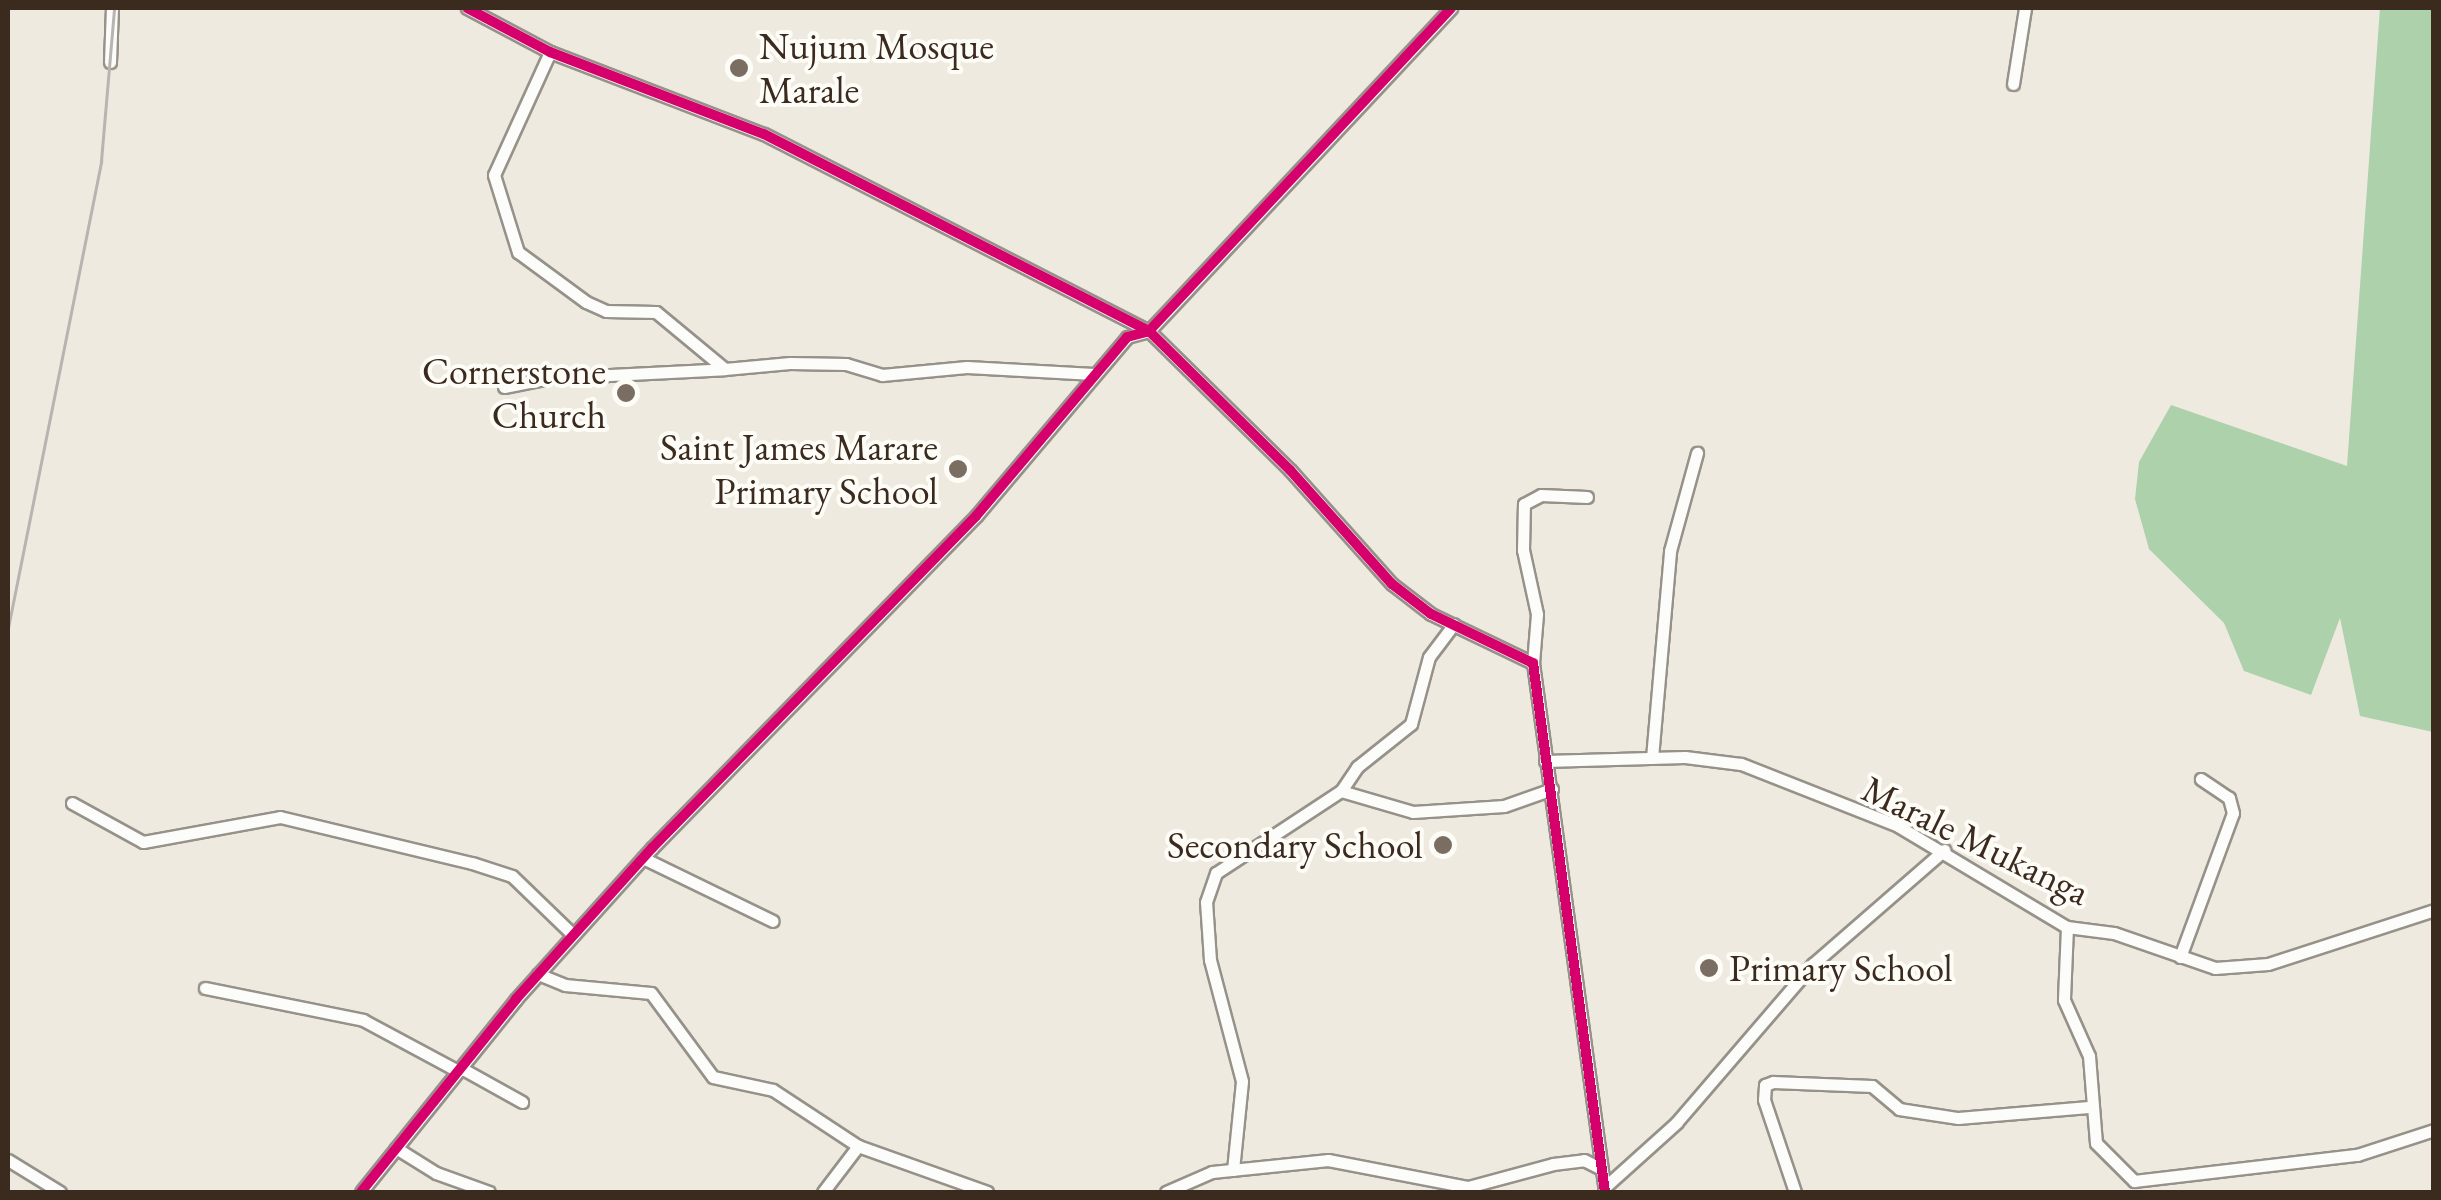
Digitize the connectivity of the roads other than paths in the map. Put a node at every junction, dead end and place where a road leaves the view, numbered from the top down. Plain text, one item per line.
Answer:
1 (112, 8) edge
2 (467, 8) edge
3 (1451, 8) edge
4 (2025, 8) edge
5 (550, 52) junction
6 (110, 62) dead end
7 (2012, 84) dead end
8 (1149, 331) junction
9 (725, 368) junction
10 (1094, 374) junction
11 (504, 387) dead end
12 (1697, 453) dead end
13 (1587, 497) dead end
14 (1454, 624) junction
15 (1533, 664) junction
16 (1652, 758) junction
17 (1545, 761) junction
18 (2201, 779) dead end
19 (1552, 789) junction
20 (1341, 791) junction
21 (72, 803) dead end
22 (1944, 850) junction
23 (643, 858) junction
24 (2434, 910) edge
25 (773, 920) dead end
26 (2067, 927) junction
27 (573, 935) junction
28 (2180, 957) junction
29 (538, 974) junction
30 (206, 988) dead end
31 (460, 1069) junction
32 (522, 1102) dead end
33 (2089, 1106) junction
34 (2434, 1130) edge
35 (858, 1146) junction
36 (396, 1148) junction
37 (8, 1160) edge
38 (1602, 1169) junction
39 (1233, 1170) junction
40 (2188, 1175) junction
41 (1605, 1190) edge
42 (60, 1192) edge
43 (360, 1192) edge
44 (489, 1192) edge
45 (823, 1192) edge
46 (987, 1192) edge
47 (1166, 1192) edge
48 (1795, 1192) edge
49 (2188, 1192) edge

1 - 6 street
2 - 5 street
3 - 8 street
4 - 7 street
5 - 8 street
5 - 9 street
8 - 10 street
8 - 14 street
9 - 10 street
9 - 11 street
10 - 23 street
12 - 16 street
13 - 15 street
14 - 15 street
14 - 20 street
15 - 17 street
16 - 17 street, Marale Mukanga
16 - 22 street, Marale Mukanga
17 - 19 street
18 - 28 street
19 - 20 street
19 - 38 street
20 - 39 street
21 - 27 street
22 - 26 street, Marale Mukanga
22 - 41 street
23 - 25 street
23 - 27 street
24 - 28 street, Marale Mukanga
26 - 28 street, Marale Mukanga
26 - 33 street
27 - 29 street
29 - 31 street
29 - 35 street
30 - 31 street
31 - 32 street
31 - 36 street
33 - 40 street
33 - 48 street
34 - 40 street
35 - 45 street
35 - 46 street
36 - 43 street
36 - 44 street
37 - 42 street
38 - 39 street
38 - 41 street
39 - 47 street
40 - 49 street

